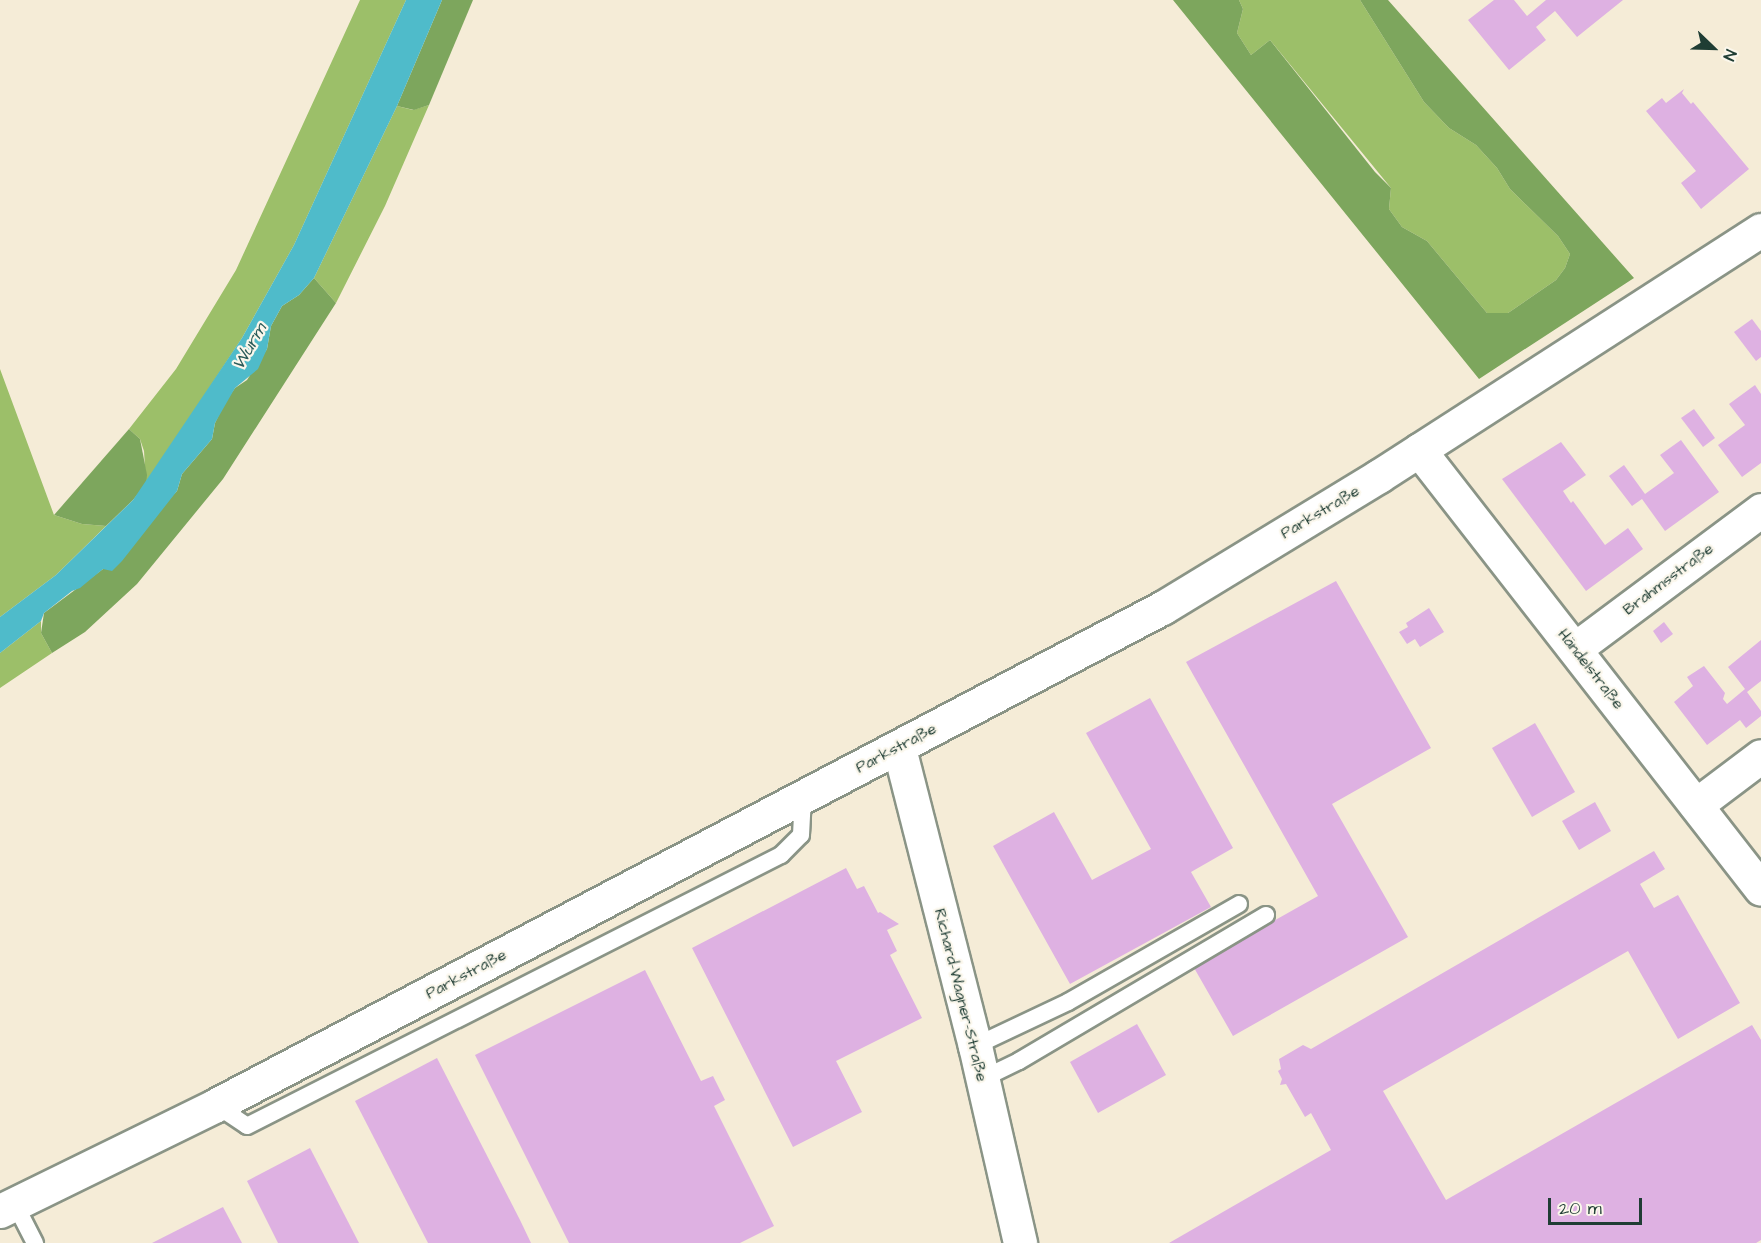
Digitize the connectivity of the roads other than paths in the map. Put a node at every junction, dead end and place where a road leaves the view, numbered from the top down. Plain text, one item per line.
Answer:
1 (1761, 230) edge
2 (1419, 450) junction
3 (1761, 510) edge
4 (1576, 648) junction
5 (898, 748) junction
6 (1761, 756) edge
7 (1695, 805) junction
8 (1761, 890) edge
9 (1239, 904) dead end
10 (1266, 915) dead end
11 (975, 1046) junction
12 (982, 1079) junction
13 (8, 1207) edge
14 (35, 1243) edge
15 (1020, 1243) edge

1 - 2 street, Parkstraße
2 - 4 street, Händelstraße
2 - 5 street, Parkstraße
3 - 4 street, Brahmsstraße
4 - 7 street, Händelstraße
5 - 11 street, Richard-Wagner-Straße
5 - 13 street, Parkstraße
6 - 7 street
7 - 8 street, Händelstraße
9 - 11 lane
10 - 12 lane
11 - 12 street, Richard-Wagner-Straße
12 - 15 street, Richard-Wagner-Straße
13 - 14 lane

